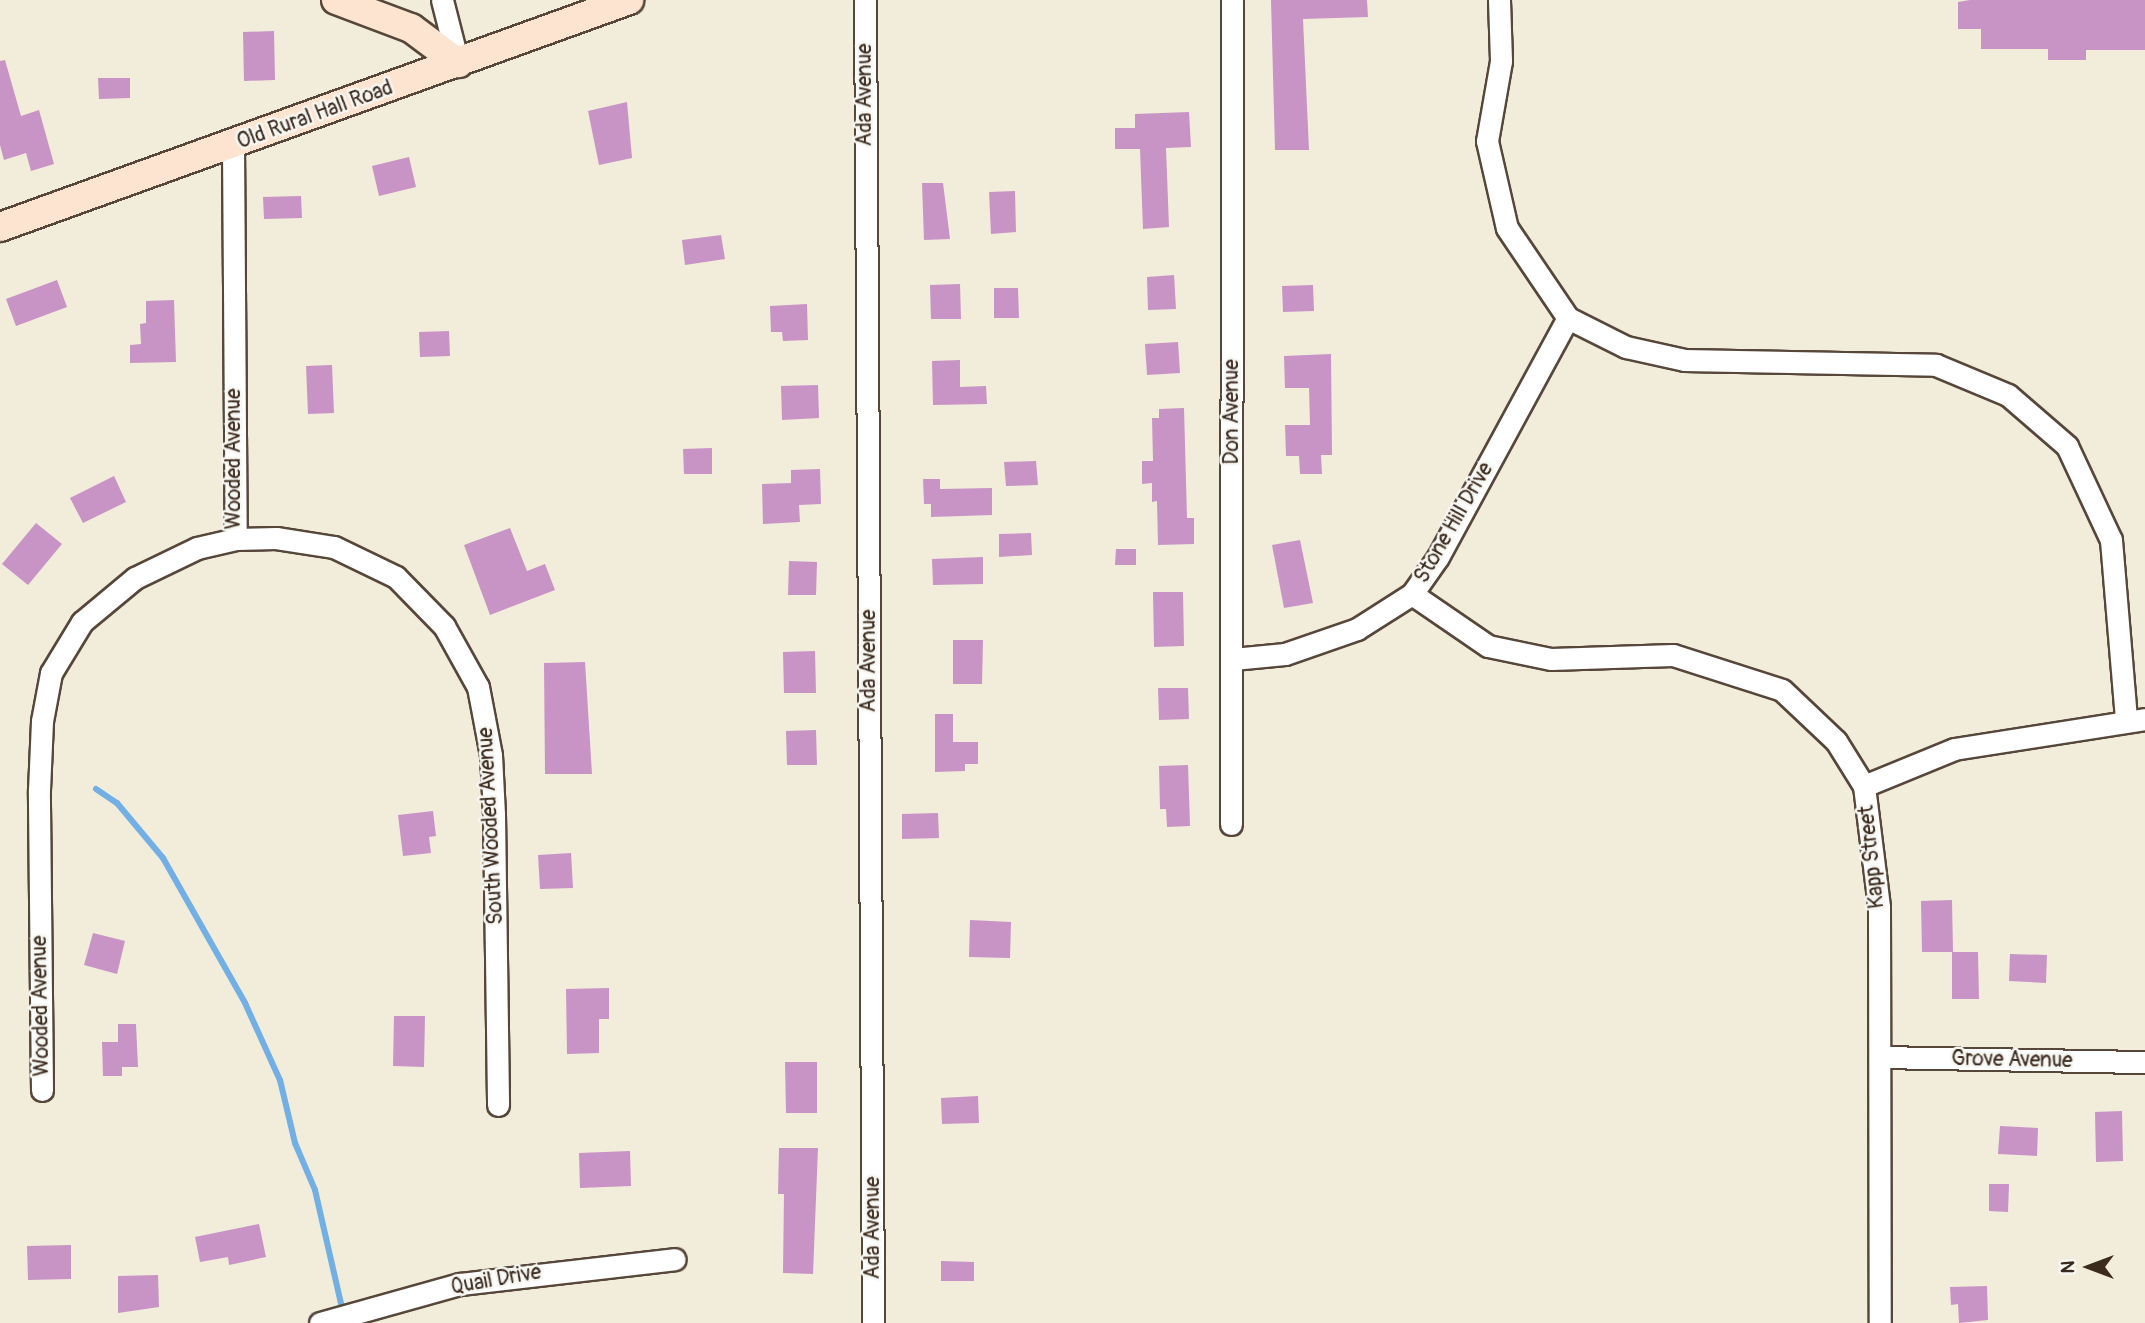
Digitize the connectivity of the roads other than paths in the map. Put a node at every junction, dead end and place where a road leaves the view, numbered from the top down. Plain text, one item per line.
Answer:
1 (336, 0) edge
2 (442, 0) edge
3 (629, 0) edge
4 (865, 0) edge
5 (1232, 0) edge
6 (1499, 0) edge
7 (458, 62) junction
8 (233, 145) junction
9 (0, 227) edge
10 (1568, 318) junction
11 (236, 539) junction
12 (1412, 594) junction
13 (1233, 659) junction
14 (2136, 719) edge
15 (1864, 786) junction
16 (1231, 824) dead end
17 (1880, 1057) junction
18 (2145, 1062) edge
19 (42, 1090) dead end
20 (498, 1105) dead end
21 (675, 1259) dead end
22 (320, 1323) edge
23 (873, 1323) edge
24 (1880, 1323) edge

1 - 7 main road
2 - 7 street
3 - 7 main road, Old Rural Hall Road
4 - 23 street, Ada Avenue
5 - 13 street, Don Avenue
6 - 10 street
7 - 8 main road, Old Rural Hall Road
8 - 9 main road, Old Rural Hall Road
8 - 11 street, Wooded Avenue
10 - 12 street, Stone Hill Drive
10 - 14 street
11 - 19 street, Wooded Avenue
11 - 20 street, South Wooded Avenue
12 - 13 street, Stone Hill Drive
12 - 15 street, Kapp Street
13 - 16 street, Don Avenue
14 - 15 street
15 - 17 street, Kapp Street
17 - 18 street, Grove Avenue
17 - 24 street, Kapp Street
21 - 22 street, Quail Drive

